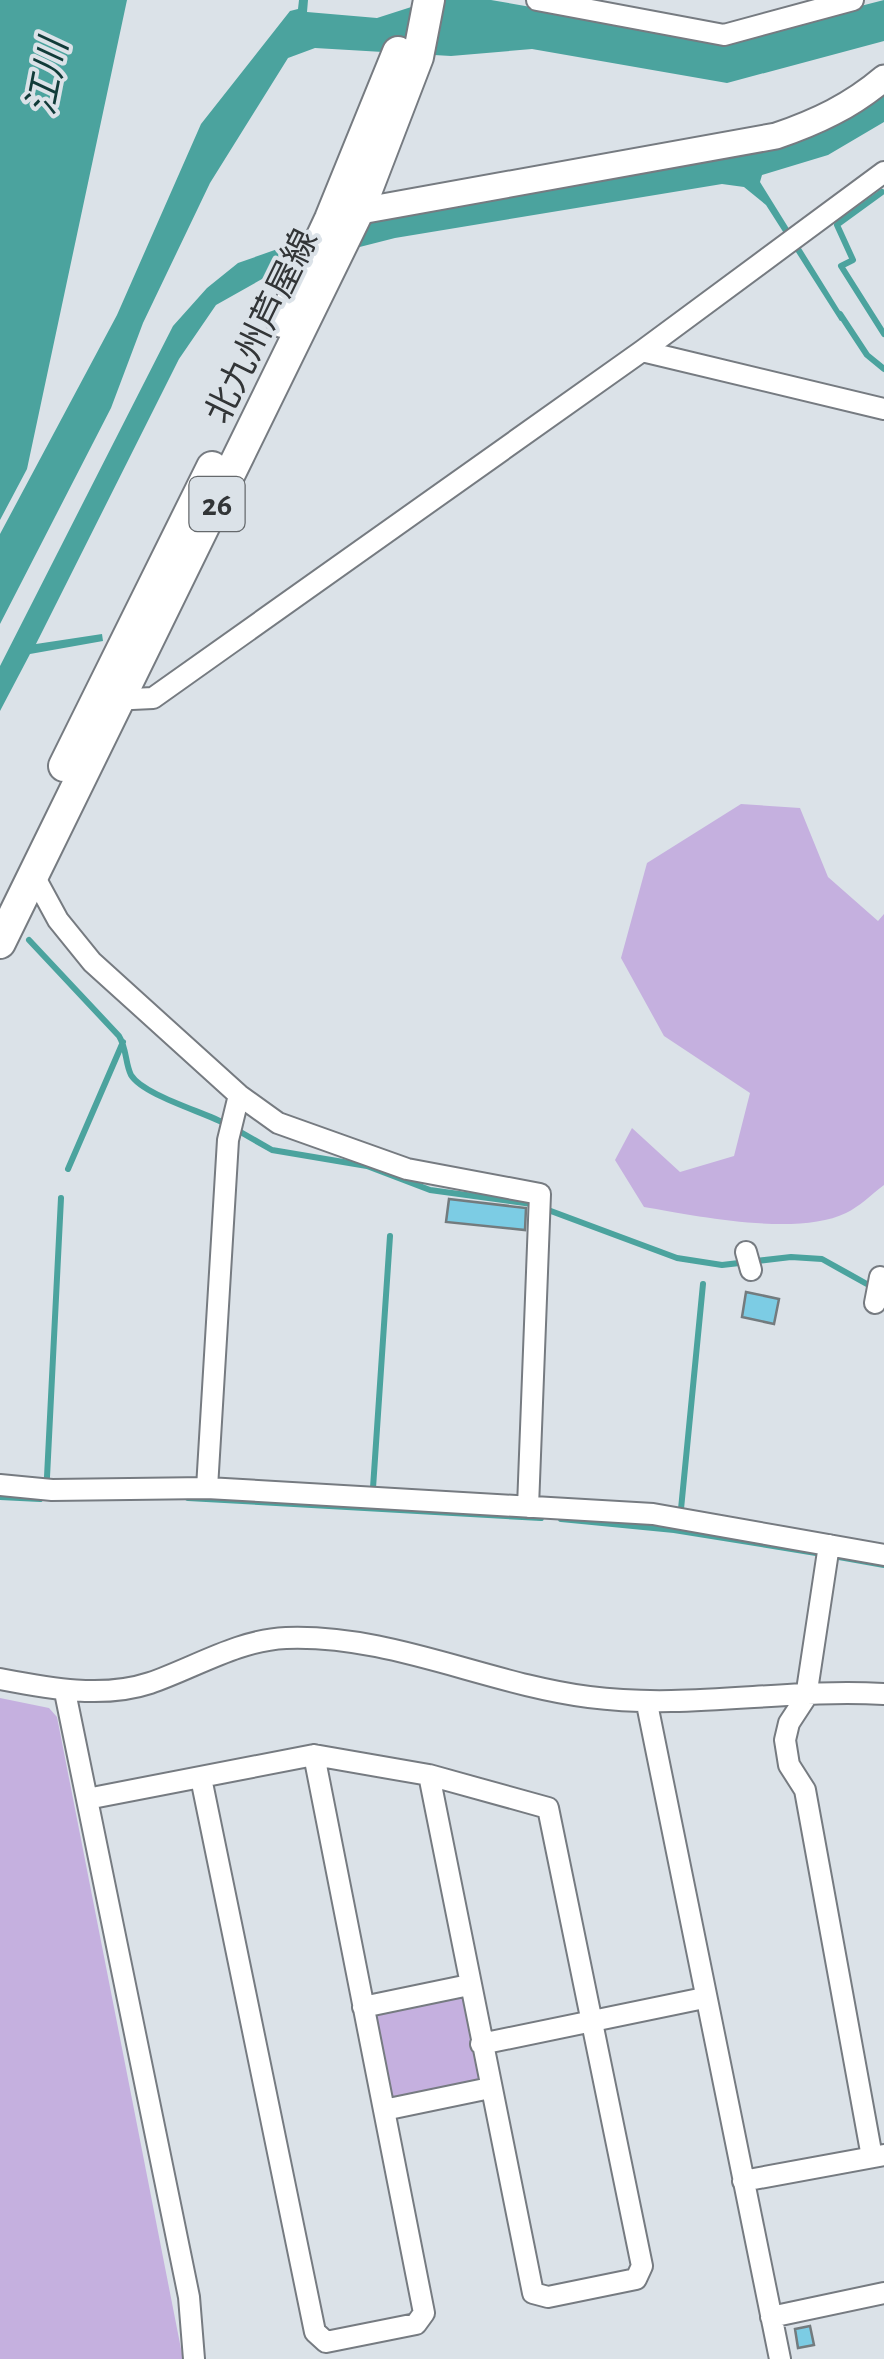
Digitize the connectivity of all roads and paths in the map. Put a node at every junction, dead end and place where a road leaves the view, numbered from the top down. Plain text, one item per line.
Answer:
1 (409, 0) edge
2 (429, 0) edge
3 (538, 0) edge
4 (853, 0) edge
5 (408, 56) junction
6 (884, 78) edge
7 (882, 175) edge
8 (360, 208) junction
9 (330, 219) junction
10 (642, 351) junction
11 (884, 409) edge
12 (108, 699) junction
13 (33, 874) junction
14 (0, 899) edge
15 (0, 943) edge
16 (239, 1095) junction
17 (880, 1277) dead end
18 (875, 1303) dead end
19 (0, 1485) edge
20 (207, 1488) junction
21 (528, 1507) junction
22 (829, 1545) junction
23 (884, 1554) edge
24 (0, 1678) edge
25 (65, 1692) junction
26 (884, 1694) edge
27 (806, 1697) junction
28 (648, 1704) junction
29 (314, 1754) junction
30 (429, 1775) junction
31 (201, 1778) junction
32 (86, 1799) junction
33 (470, 1985) junction
34 (704, 1998) junction
35 (364, 2007) junction
36 (594, 2020) junction
37 (481, 2044) junction
38 (490, 2088) junction
39 (384, 2110) junction
40 (878, 2156) edge
41 (743, 2181) junction
42 (884, 2293) edge
43 (771, 2317) junction
44 (194, 2359) edge
45 (780, 2359) edge

1 - 5 main road, 北九州芦屋線 / 26
2 - 5 main road, 北九州芦屋線 / 26
3 - 4 street
5 - 8 main road, 北九州芦屋線 / 26
5 - 9 main road, 北九州芦屋線 / 26
6 - 8 street
7 - 10 street
8 - 9 street
8 - 12 main road, 北九州芦屋線 / 26
9 - 12 main road, 北九州芦屋線 / 26
10 - 11 street
10 - 12 street
12 - 13 main road, 北九州芦屋線 / 26
12 - 14 main road, 北九州芦屋線 / 26
13 - 15 main road, 北九州芦屋線 / 26
13 - 16 street
16 - 20 street
16 - 21 street
17 - 18 street
19 - 20 street
20 - 21 street
21 - 22 street
22 - 23 street
22 - 27 street
24 - 25 street
25 - 28 street
25 - 32 street
26 - 27 street
27 - 28 street
27 - 40 street
28 - 34 street
29 - 30 street
29 - 31 street
29 - 35 street
30 - 33 street
30 - 36 street
31 - 32 street
31 - 39 street
32 - 44 street
33 - 35 street
33 - 37 street
34 - 36 street
34 - 41 street
35 - 39 street
36 - 37 street
36 - 38 street
37 - 38 street
38 - 39 street
40 - 41 street
41 - 43 street
42 - 43 street
43 - 45 street

